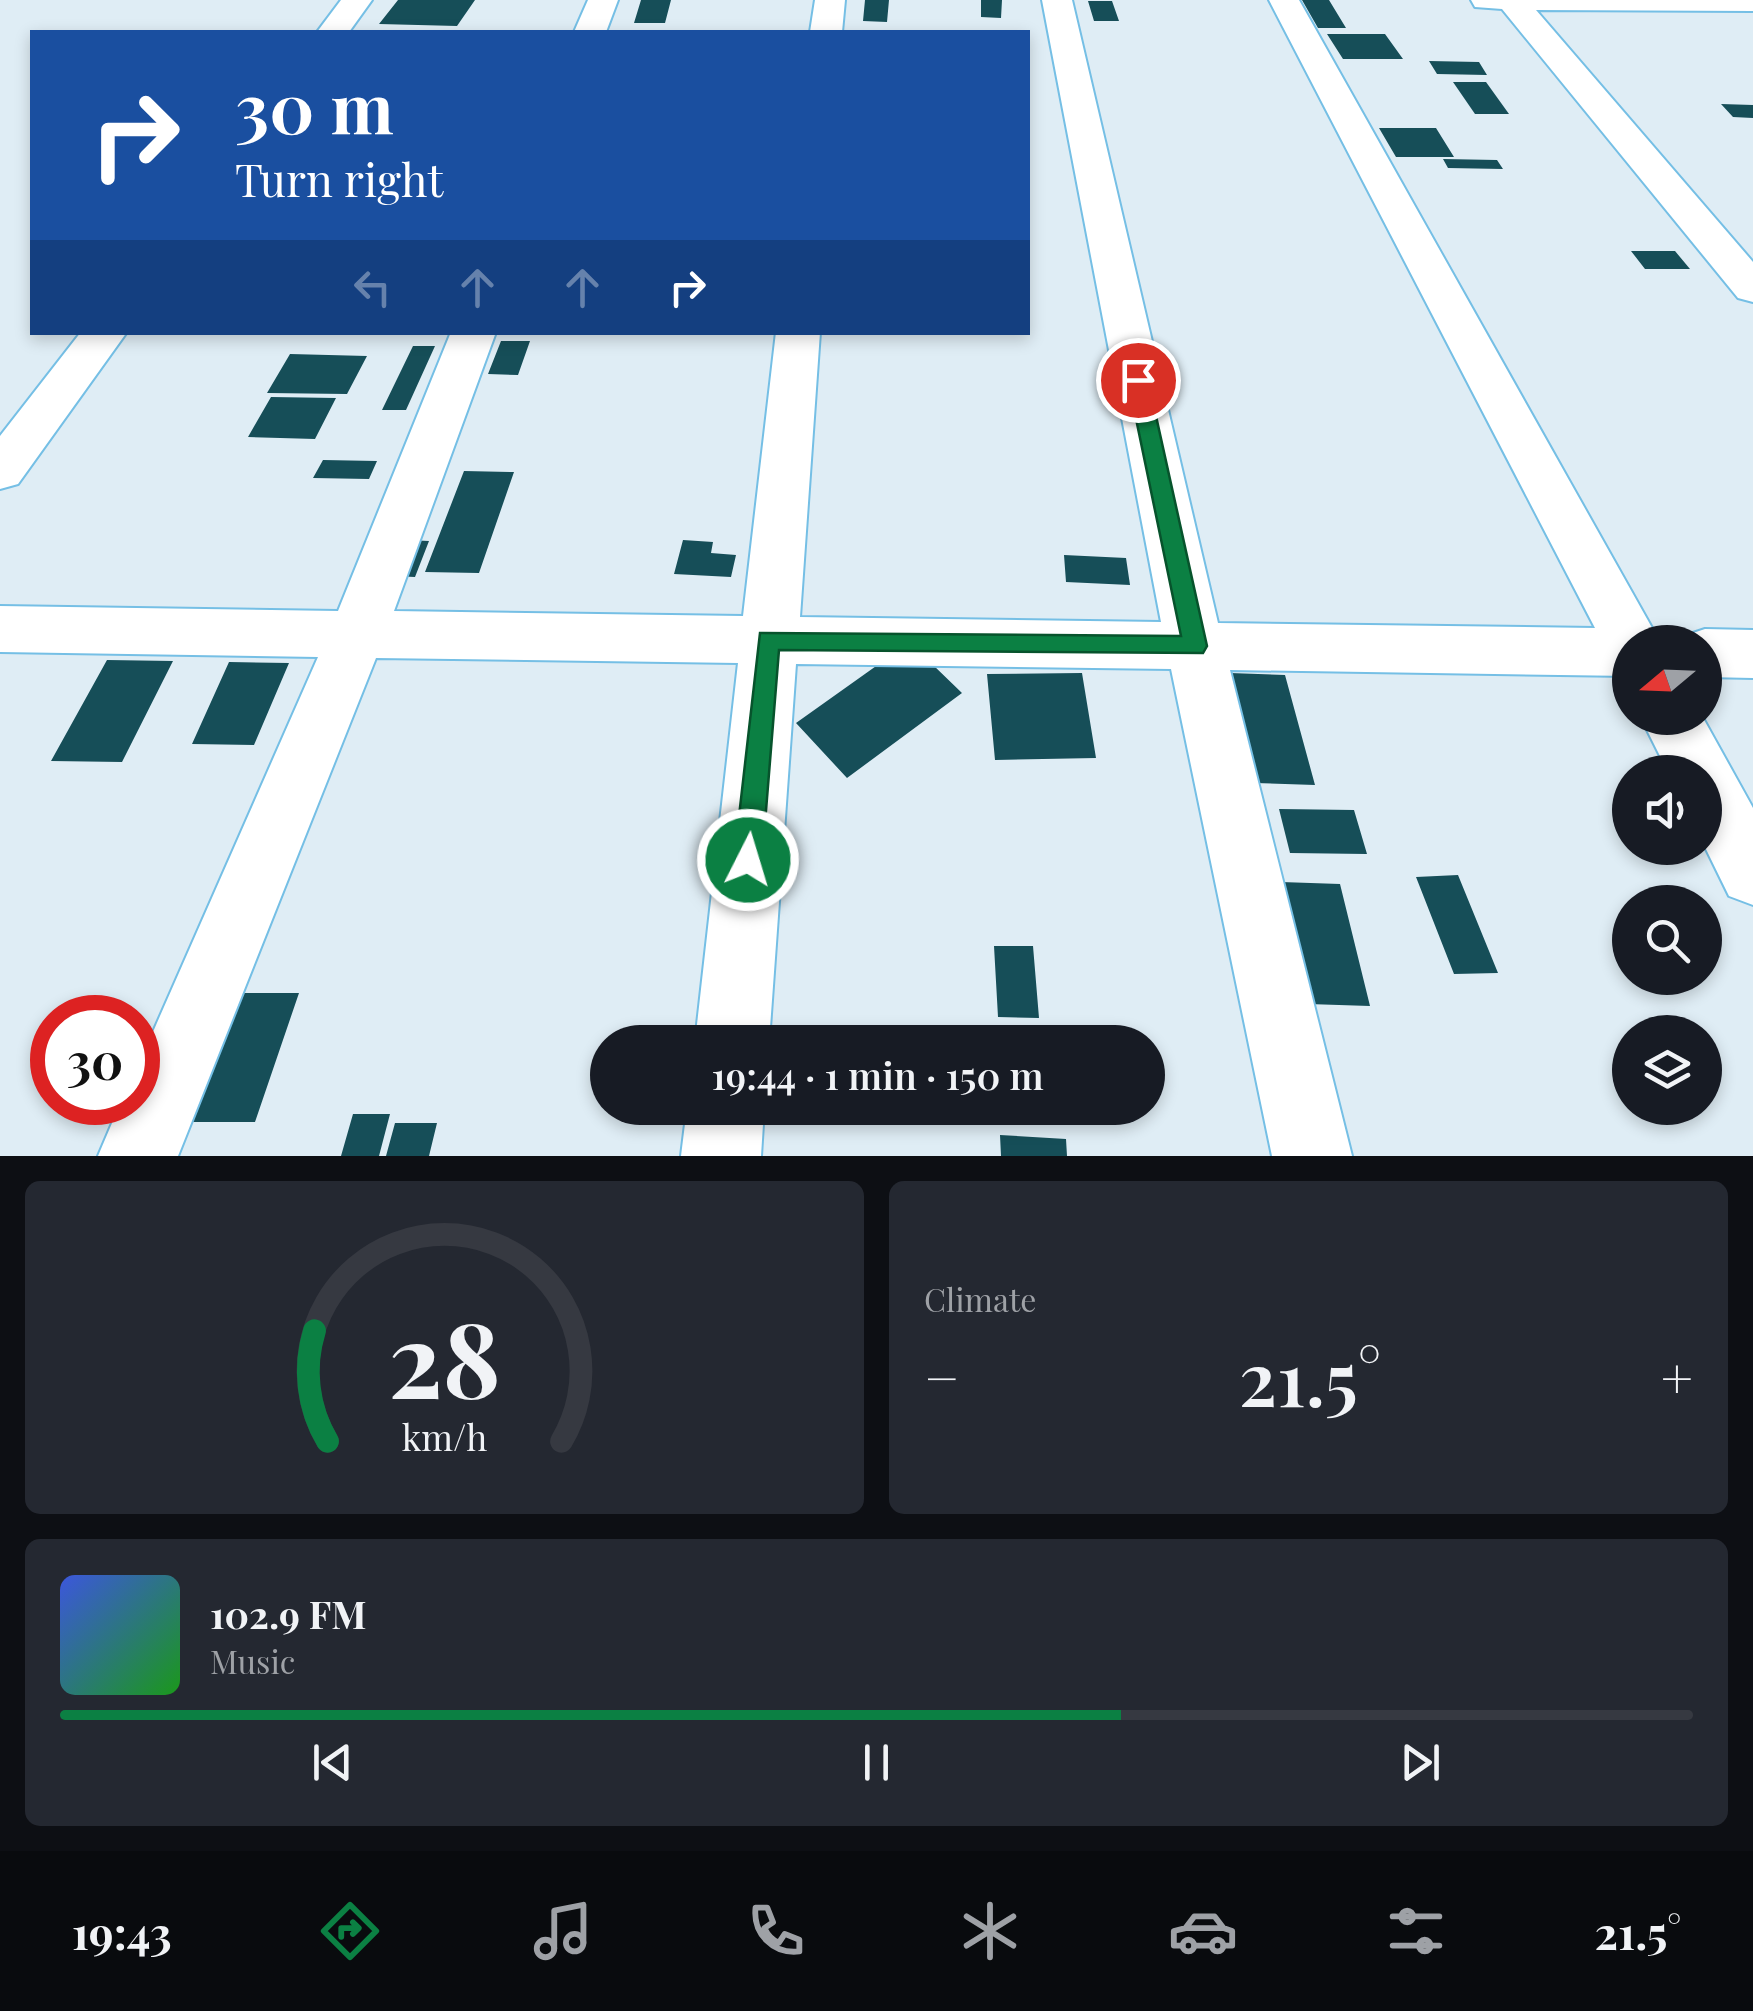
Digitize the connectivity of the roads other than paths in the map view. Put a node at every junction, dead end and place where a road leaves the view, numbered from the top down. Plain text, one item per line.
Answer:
1 (357, 0) edge
2 (603, 0) edge
3 (830, 0) edge
4 (1057, 0) edge
5 (1284, 0) edge
6 (1483, 0) edge
7 (1511, 0) edge
8 (1745, 4) edge
9 (334, 30) edge
10 (591, 30) edge
11 (826, 30) edge
12 (1753, 289) edge
13 (103, 335) edge
14 (473, 335) edge
15 (798, 335) edge
16 (0, 471) edge
17 (1623, 625) edge
18 (0, 630) edge
19 (357, 634) junction
20 (768, 640) junction
21 (1195, 646) junction
22 (1612, 652) edge
23 (1722, 653) edge
24 (1753, 654) edge
25 (1722, 814) edge
26 (1753, 873) edge
27 (734, 1025) edge
28 (725, 1125) edge
29 (138, 1156) edge
30 (722, 1156) edge
31 (1312, 1156) edge

1 - 9 street
2 - 10 street
3 - 11 street
4 - 21 street
5 - 17 street
6 - 7 street
7 - 8 street
7 - 12 street
13 - 16 street
14 - 19 street
15 - 20 street
18 - 19 street
19 - 20 street
19 - 29 street
20 - 21 street
20 - 27 street
21 - 22 street
21 - 31 street
23 - 24 street
25 - 26 street
28 - 30 street

